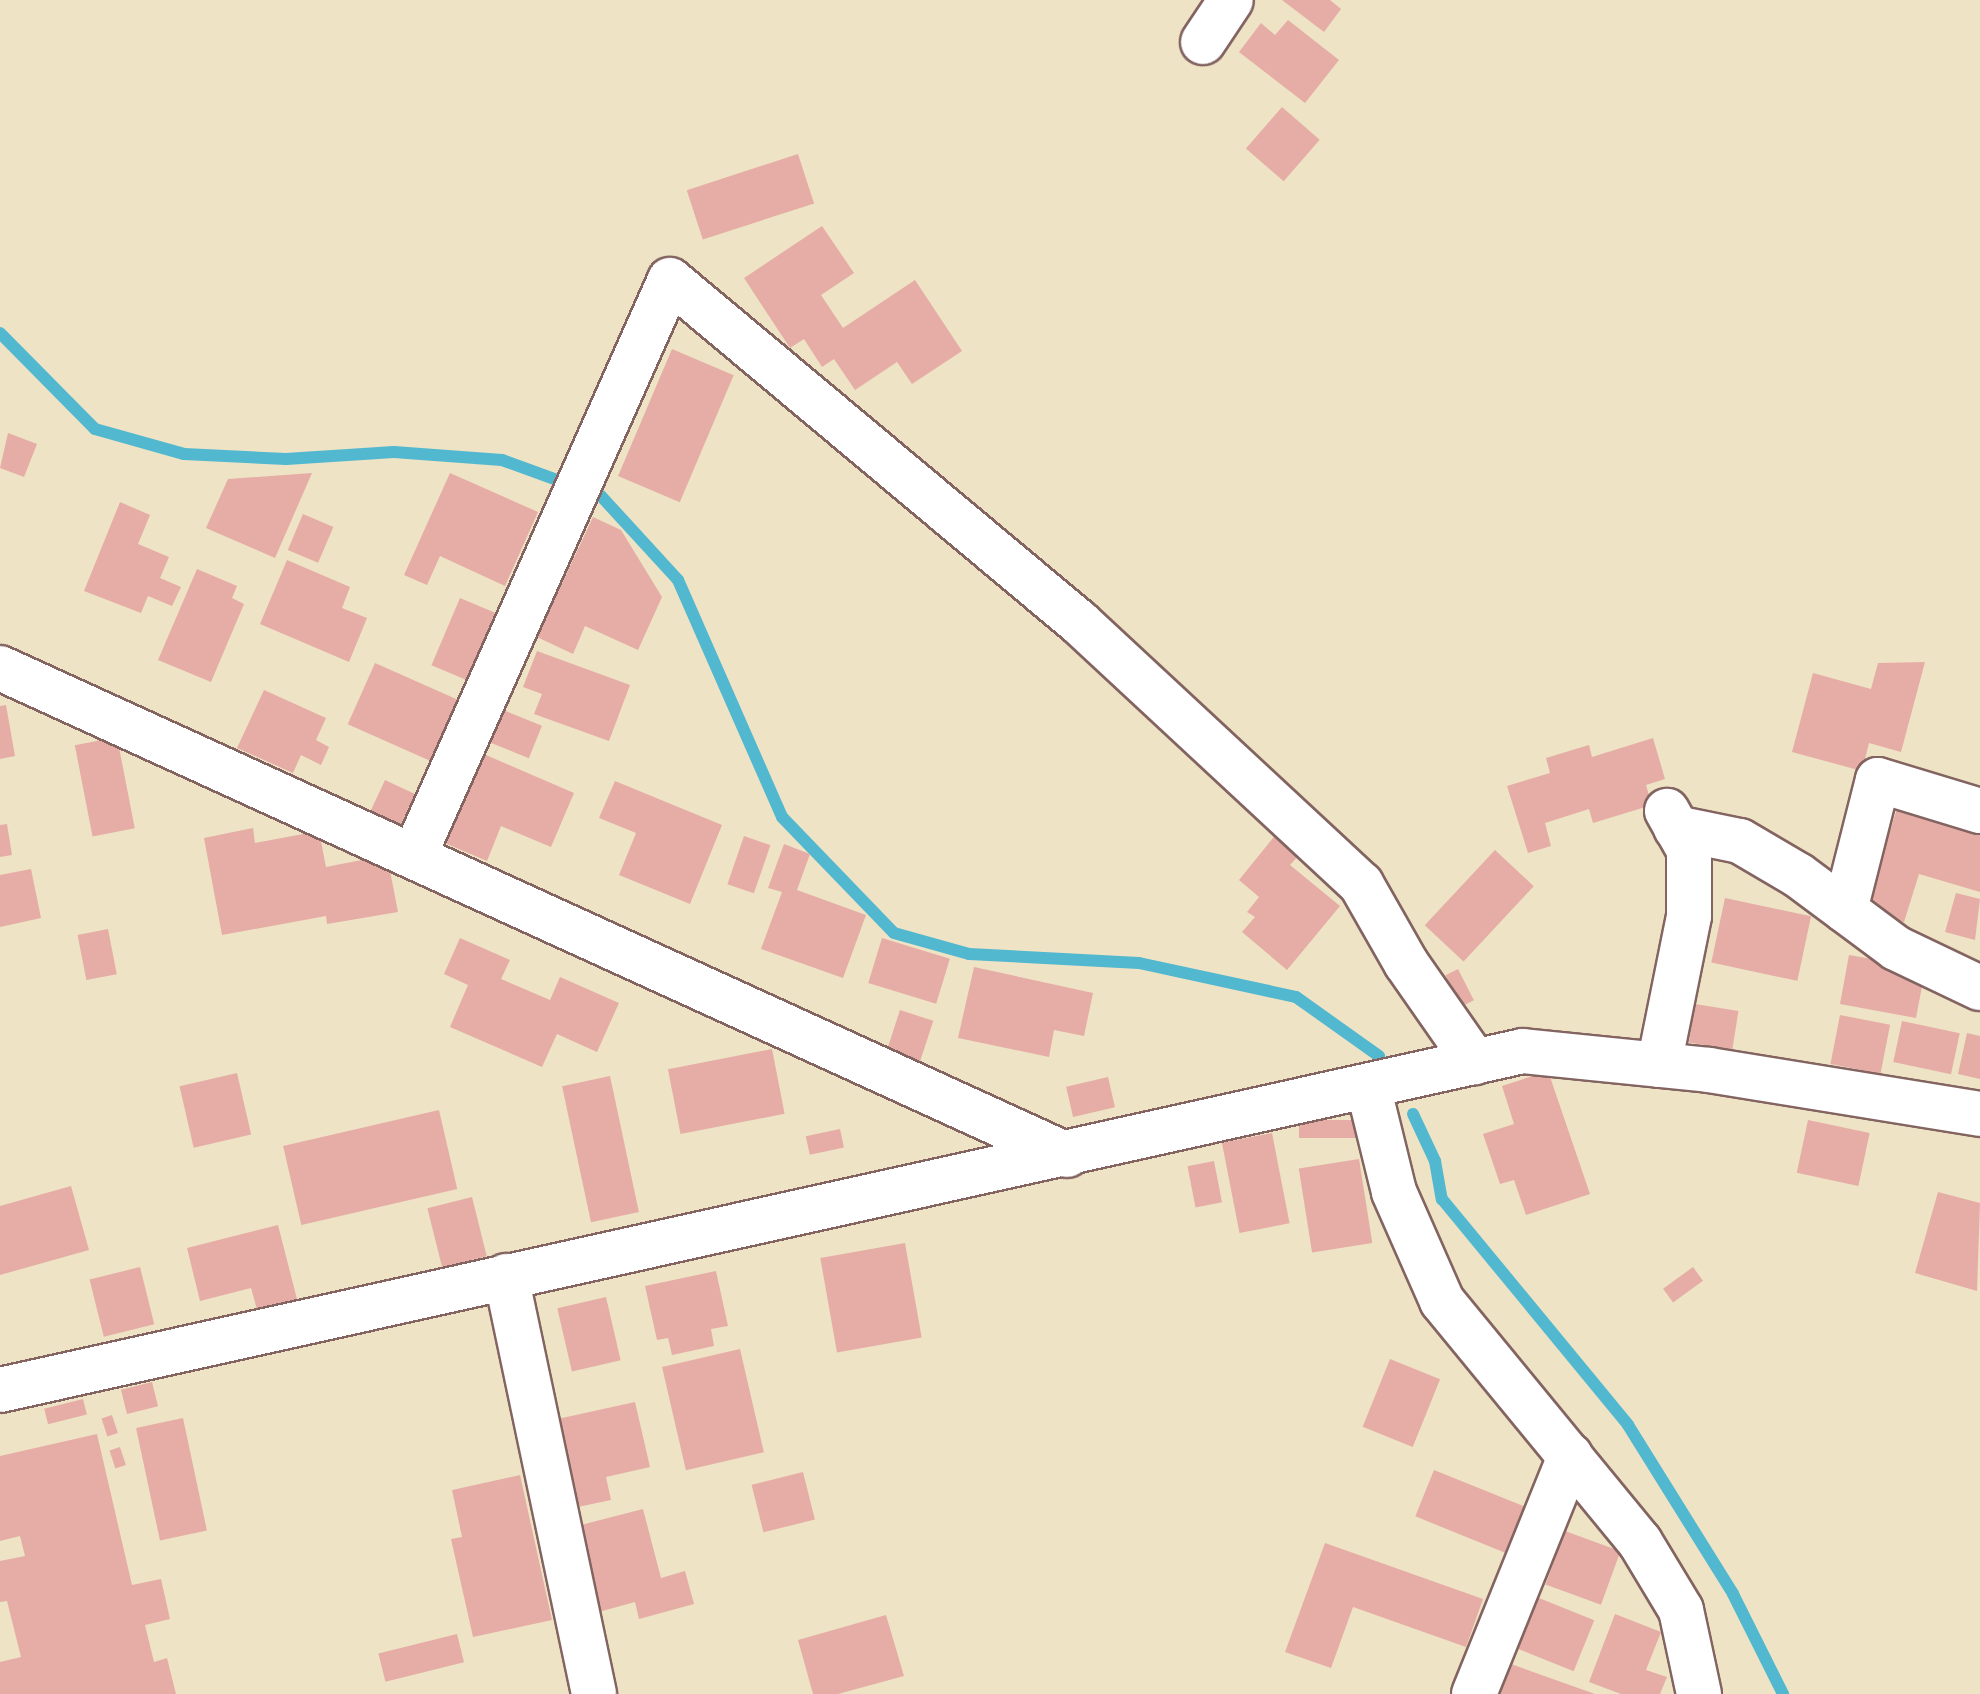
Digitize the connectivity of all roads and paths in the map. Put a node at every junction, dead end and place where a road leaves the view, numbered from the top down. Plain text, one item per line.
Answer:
1 (1231, 0) edge
2 (1203, 42) dead end
3 (0, 668) edge
4 (1980, 811) edge
5 (414, 856) junction
6 (1845, 910) junction
7 (1980, 988) edge
8 (1475, 1062) junction
9 (1659, 1065) junction
10 (1368, 1086) junction
11 (1980, 1114) edge
12 (1067, 1155) junction
13 (506, 1276) junction
14 (0, 1390) edge
15 (1570, 1456) junction
16 (594, 1694) edge
17 (1474, 1694) edge
18 (1699, 1694) edge

1 - 2 street
3 - 5 street
4 - 6 street
5 - 8 street
5 - 12 street
6 - 7 street
6 - 9 street
8 - 9 street
8 - 10 street
9 - 11 street
10 - 12 street
10 - 15 street
12 - 13 street
13 - 14 street
13 - 16 street
15 - 17 street
15 - 18 street

